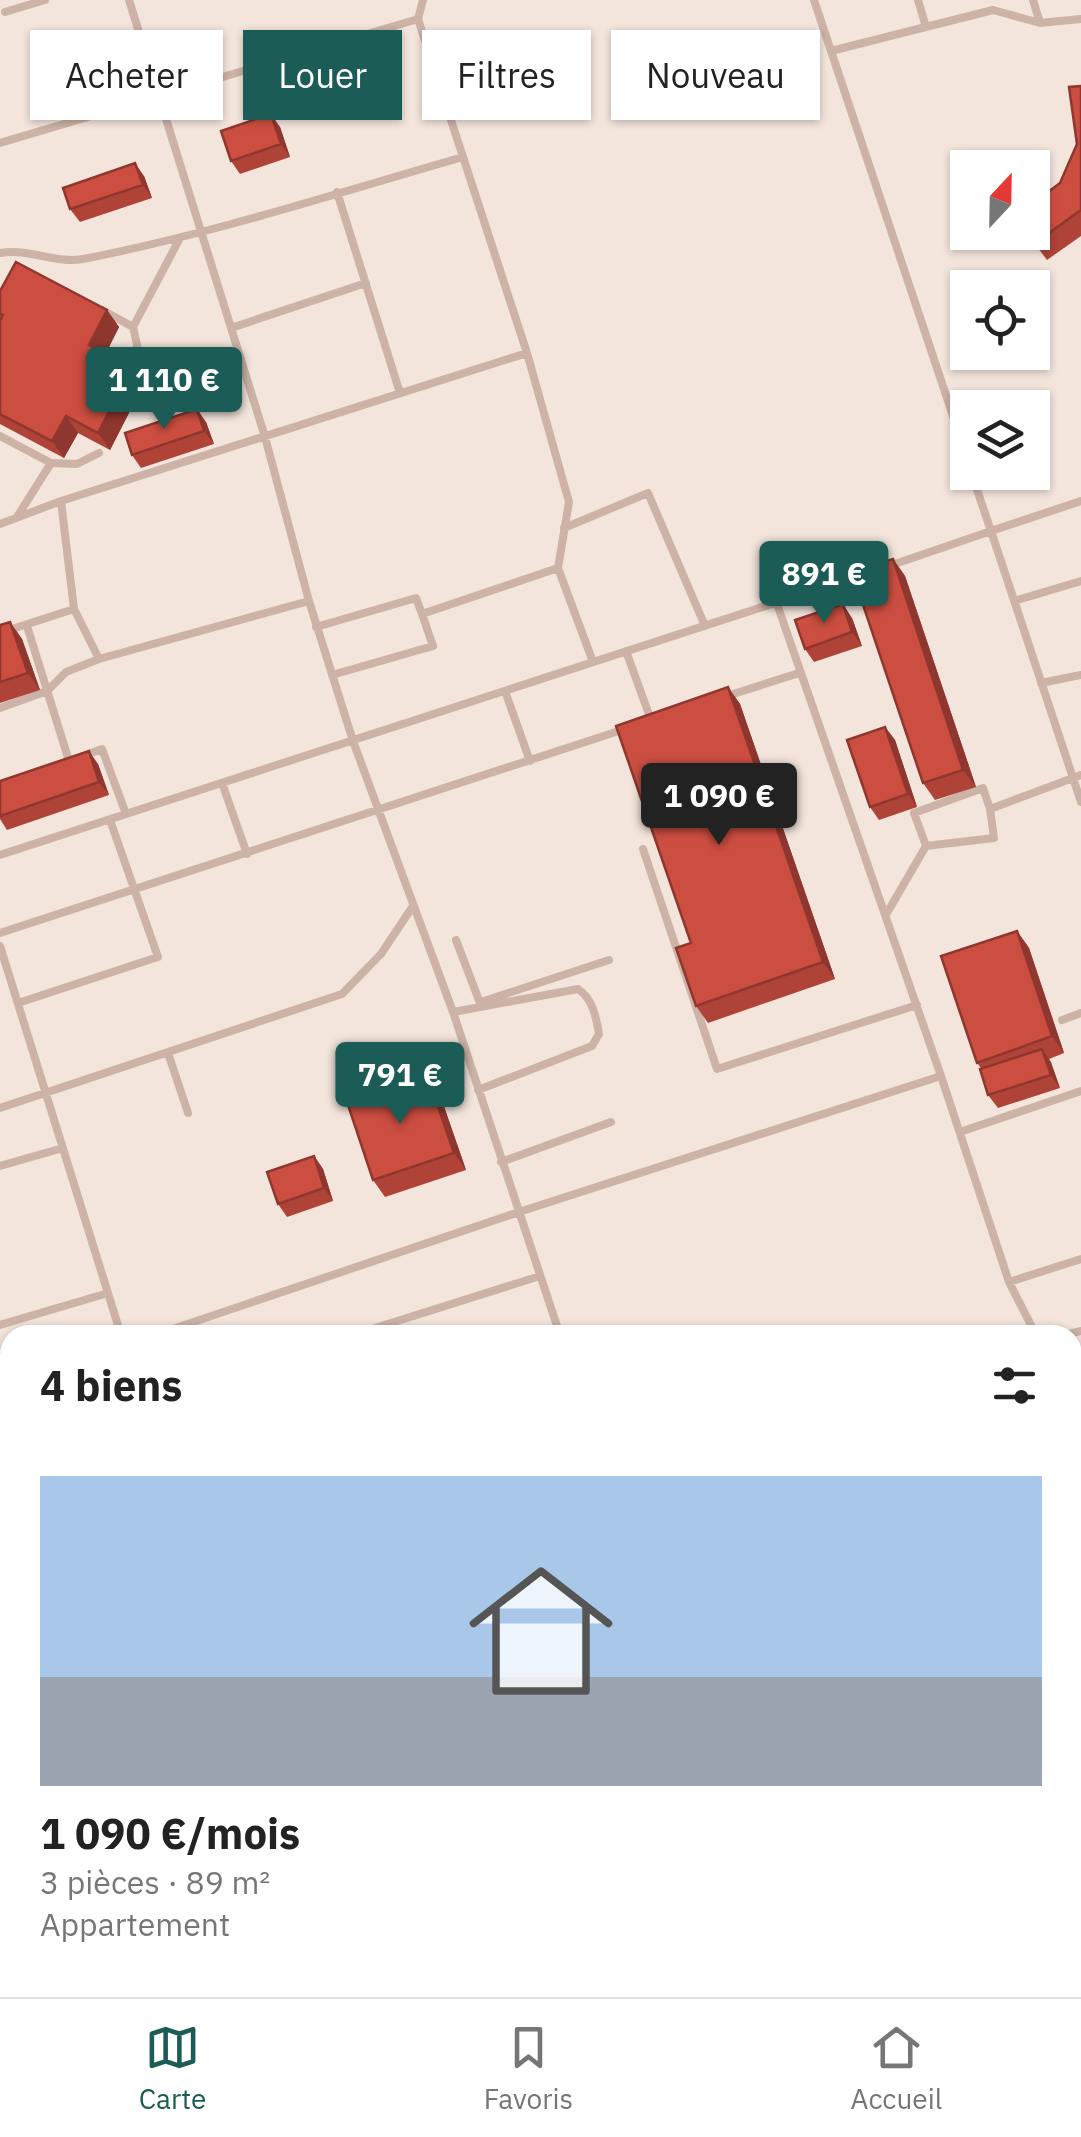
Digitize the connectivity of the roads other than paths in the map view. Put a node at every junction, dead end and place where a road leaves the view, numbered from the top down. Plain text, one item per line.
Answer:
1 (45, 0) edge
2 (129, 0) edge
3 (423, 0) edge
4 (814, 0) edge
5 (918, 0) edge
6 (1032, 0) edge
7 (5, 12) dead end
8 (418, 19) junction
9 (1081, 19) edge
10 (1040, 23) junction
11 (926, 27) junction
12 (138, 30) edge
13 (831, 51) junction
14 (223, 77) edge
15 (77, 120) edge
16 (166, 120) edge
17 (0, 143) edge
18 (463, 157) junction
19 (337, 192) junction
20 (201, 232) junction
21 (180, 238) junction
22 (0, 254) edge
23 (366, 283) junction
24 (100, 308) edge
25 (134, 326) junction
26 (231, 328) junction
27 (527, 352) junction
28 (146, 386) dead end
29 (400, 394) junction
30 (950, 407) edge
31 (0, 436) edge
32 (265, 437) junction
33 (99, 453) edge
34 (51, 463) junction
35 (977, 490) edge
36 (61, 501) junction
37 (1080, 504) edge
38 (17, 517) junction
39 (0, 524) edge
40 (564, 528) junction
41 (991, 532) junction
42 (558, 568) junction
43 (884, 568) edge
44 (866, 574) edge
45 (1081, 581) edge
46 (309, 601) junction
47 (1014, 601) junction
48 (777, 604) junction
49 (74, 609) junction
50 (422, 614) junction
51 (27, 626) junction
52 (705, 626) junction
53 (316, 627) junction
54 (0, 633) edge
55 (626, 651) junction
56 (98, 660) junction
57 (592, 662) junction
58 (799, 674) junction
59 (332, 675) junction
60 (1081, 675) edge
61 (1041, 683) junction
62 (505, 690) junction
63 (47, 692) junction
64 (725, 697) edge
65 (0, 708) edge
66 (670, 714) edge
67 (651, 720) junction
68 (353, 741) junction
69 (530, 761) junction
70 (1077, 776) edge
71 (222, 783) junction
72 (1081, 802) edge
73 (378, 808) junction
74 (990, 810) junction
75 (126, 814) junction
76 (110, 820) junction
77 (926, 846) junction
78 (643, 849) dead end
79 (247, 854) junction
80 (0, 855) edge
81 (134, 890) junction
82 (413, 906) junction
83 (886, 913) junction
84 (0, 932) edge
85 (456, 940) dead end
86 (0, 946) edge
87 (609, 960) dead end
88 (18, 1003) junction
89 (480, 1003) junction
90 (917, 1005) junction
91 (454, 1012) junction
92 (1081, 1013) edge
93 (1062, 1020) dead end
94 (168, 1053) junction
95 (941, 1076) junction
96 (478, 1090) junction
97 (1081, 1091) edge
98 (46, 1094) junction
99 (0, 1108) edge
100 (188, 1113) dead end
101 (611, 1122) dead end
102 (960, 1132) junction
103 (63, 1148) junction
104 (502, 1162) junction
105 (0, 1166) edge
106 (522, 1211) junction
107 (1081, 1259) edge
108 (540, 1276) junction
109 (1009, 1282) junction
110 (108, 1292) junction
111 (3, 1325) edge
112 (119, 1325) edge
113 (185, 1325) edge
114 (385, 1325) edge
115 (557, 1325) edge
116 (1031, 1325) edge

1 - 7 lane
2 - 12 lane
3 - 8 lane
4 - 13 lane
5 - 11 lane
6 - 10 lane
8 - 14 lane
8 - 18 lane
9 - 10 lane
10 - 11 lane
11 - 13 lane
13 - 30 lane
15 - 17 lane
16 - 20 lane
18 - 19 lane
18 - 27 lane
19 - 20 lane
19 - 23 lane
20 - 21 lane
20 - 26 lane
21 - 22 lane
21 - 25 lane
23 - 26 lane
23 - 29 lane
24 - 25 lane
25 - 28 lane
26 - 32 lane
27 - 29 lane
27 - 40 lane
29 - 32 lane
31 - 34 lane
32 - 36 lane
32 - 46 lane
33 - 34 lane
34 - 38 lane
35 - 41 lane
36 - 38 lane
36 - 49 lane
37 - 41 lane
38 - 39 lane
40 - 42 lane
40 - 52 lane
41 - 43 lane
41 - 47 lane
42 - 50 lane
42 - 57 lane
44 - 48 lane
45 - 47 lane
46 - 53 lane
46 - 56 lane
47 - 61 lane
48 - 52 lane
48 - 58 lane
49 - 51 lane
49 - 56 lane
50 - 53 lane
50 - 59 lane
51 - 54 lane
51 - 63 lane
52 - 55 lane
53 - 59 lane
55 - 57 lane
55 - 67 lane
56 - 63 lane
57 - 62 lane
58 - 64 lane
58 - 83 lane
59 - 68 lane
60 - 61 lane
61 - 70 lane
62 - 68 lane
62 - 69 lane
63 - 65 lane
63 - 75 lane
66 - 67 lane
67 - 69 lane
68 - 71 lane
68 - 73 lane
69 - 73 lane
70 - 72 lane
70 - 74 lane
71 - 75 lane
71 - 79 lane
73 - 79 lane
73 - 82 lane
74 - 77 lane
74 - 77 lane
75 - 76 lane
76 - 80 lane
76 - 81 lane
77 - 83 lane
78 - 90 lane
79 - 81 lane
81 - 84 lane
81 - 88 lane
82 - 91 lane
82 - 94 lane
83 - 90 lane
85 - 89 lane
86 - 88 lane
87 - 89 lane
88 - 98 lane
89 - 91 lane
90 - 95 lane
91 - 96 lane
91 - 96 lane
92 - 93 lane
94 - 98 lane
94 - 100 lane
95 - 102 lane
95 - 106 lane
96 - 104 lane
97 - 102 lane
98 - 99 lane
98 - 103 lane
101 - 104 lane
102 - 109 lane
103 - 105 lane
103 - 110 lane
104 - 106 lane
106 - 108 lane
106 - 113 lane
107 - 109 lane
108 - 114 lane
108 - 115 lane
109 - 116 lane
110 - 111 lane
110 - 112 lane

